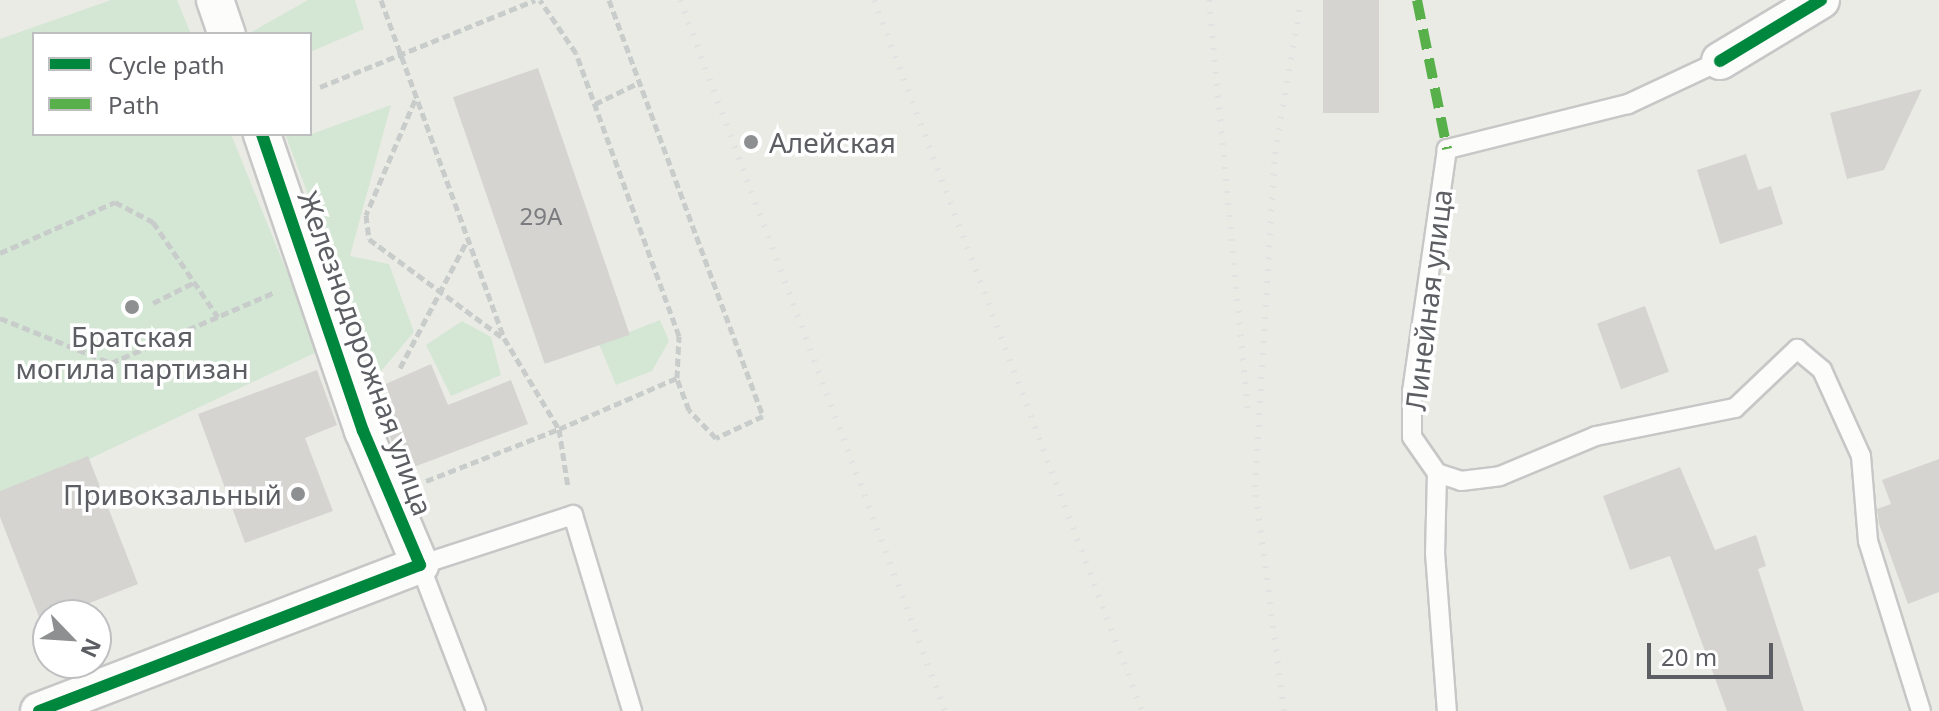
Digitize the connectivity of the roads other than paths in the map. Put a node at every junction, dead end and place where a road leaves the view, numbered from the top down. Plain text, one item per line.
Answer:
1 (215, 0) edge
2 (1821, 0) edge
3 (226, 32) edge
4 (1720, 61) joint
5 (263, 136) edge
6 (1437, 473) junction
7 (420, 565) junction
8 (39, 711) edge
9 (476, 711) edge
10 (632, 711) edge
11 (1447, 711) edge
12 (1921, 711) edge

1 - 3 street
2 - 4 street
4 - 6 lane, Линейная улица
5 - 7 street, Железнодорожная улица
6 - 11 lane
6 - 12 lane
7 - 8 street
7 - 9 lane
7 - 10 lane

